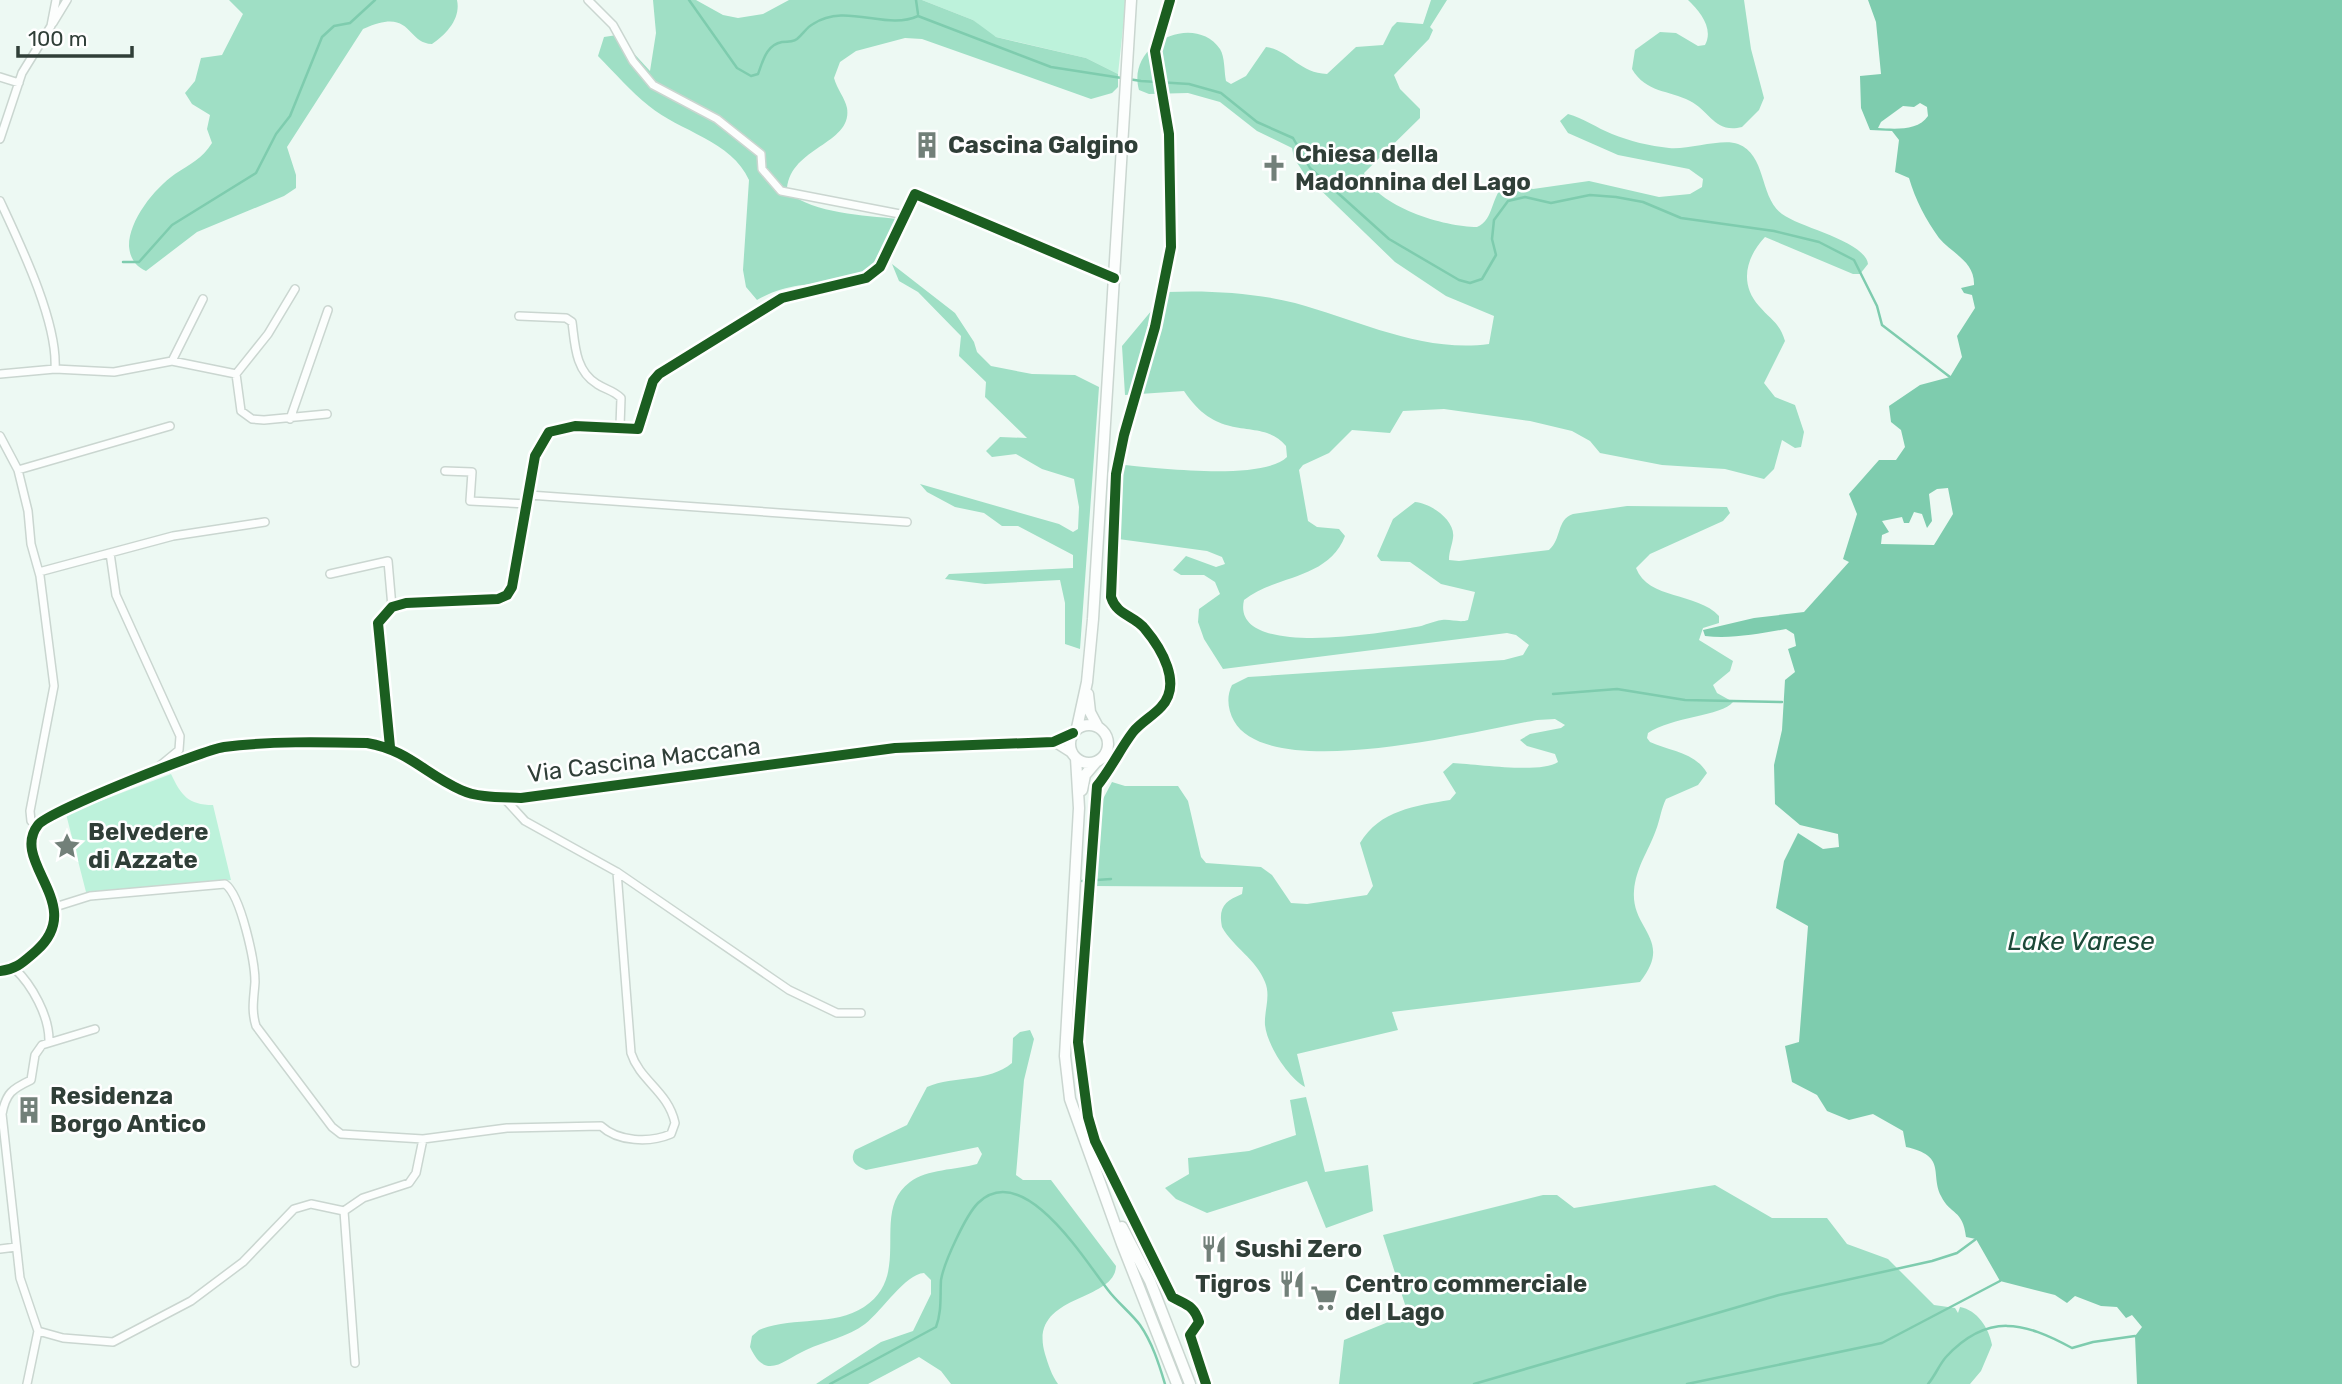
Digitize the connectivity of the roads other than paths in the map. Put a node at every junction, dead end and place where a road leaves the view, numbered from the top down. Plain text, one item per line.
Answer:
1 (56, 0) edge
2 (67, 0) edge
3 (588, 0) edge
4 (1133, 3) edge
5 (51, 26) junction
6 (0, 77) edge
7 (19, 83) junction
8 (0, 139) edge
9 (0, 201) edge
10 (905, 215) junction
11 (1114, 278) junction
12 (295, 289) dead end
13 (203, 299) dead end
14 (328, 310) dead end
15 (519, 316) dead end
16 (172, 361) junction
17 (55, 369) junction
18 (0, 374) edge
19 (236, 374) junction
20 (327, 414) dead end
21 (290, 419) junction
22 (170, 426) dead end
23 (620, 426) junction
24 (0, 436) edge
25 (18, 470) junction
26 (445, 471) dead end
27 (529, 495) junction
28 (527, 504) junction
29 (265, 522) dead end
30 (907, 522) dead end
31 (110, 553) junction
32 (39, 572) junction
33 (330, 574) dead end
34 (392, 607) junction
35 (1087, 682) junction
36 (1098, 727) junction
37 (1075, 731) junction
38 (1053, 742) junction
39 (390, 747) junction
40 (1074, 756) junction
41 (1096, 761) junction
42 (150, 774) junction
43 (503, 797) junction
44 (1079, 808) junction
45 (37, 826) junction
46 (617, 872) junction
47 (55, 907) junction
48 (15, 969) junction
49 (0, 971) edge
50 (861, 1013) dead end
51 (94, 1029) dead end
52 (49, 1040) junction
53 (423, 1139) junction
54 (3, 1149) edge
55 (1098, 1180) junction
56 (344, 1211) junction
57 (16, 1247) junction
58 (0, 1249) edge
59 (1138, 1284) junction
60 (1167, 1326) junction
61 (38, 1331) junction
62 (355, 1363) dead end
63 (27, 1384) edge
64 (1177, 1384) edge
65 (1190, 1384) edge

1 - 5 street
2 - 5 street
3 - 10 street
4 - 11 main road
5 - 7 street
6 - 7 street
7 - 8 street
9 - 17 street
10 - 11 street
10 - 23 street
11 - 35 main road
12 - 19 street
13 - 16 street
14 - 21 street
15 - 23 street
16 - 17 street
16 - 19 street
17 - 18 street
19 - 21 street
20 - 21 street
22 - 25 street
23 - 27 street
24 - 25 street
25 - 32 street
26 - 28 street
27 - 28 street
27 - 30 street
28 - 34 street
29 - 31 street
31 - 32 street
31 - 42 street
32 - 45 street
33 - 34 street
34 - 39 street
35 - 36 main road
35 - 37 main road
36 - 37 main road
36 - 41 main road
37 - 38 street, Via Cascina Maccana
37 - 40 main road
38 - 40 street
38 - 43 street, Via Cascina Maccana
39 - 42 street, Via Cascina Maccana
39 - 43 street, Via Cascina Maccana
40 - 41 main road
40 - 44 main road
41 - 44 main road
42 - 45 street, Via Cascina Maccana
43 - 46 street
44 - 55 main road
45 - 47 street
46 - 50 street
46 - 53 street
47 - 48 street
47 - 53 street
48 - 49 street
48 - 52 street
51 - 52 street
52 - 54 street
53 - 56 street
54 - 57 street
55 - 59 main road
55 - 60 main road
56 - 61 street
56 - 62 street
57 - 58 street
57 - 61 street
59 - 60 main road
59 - 64 main road
60 - 64 main road
60 - 65 main road
61 - 63 street

